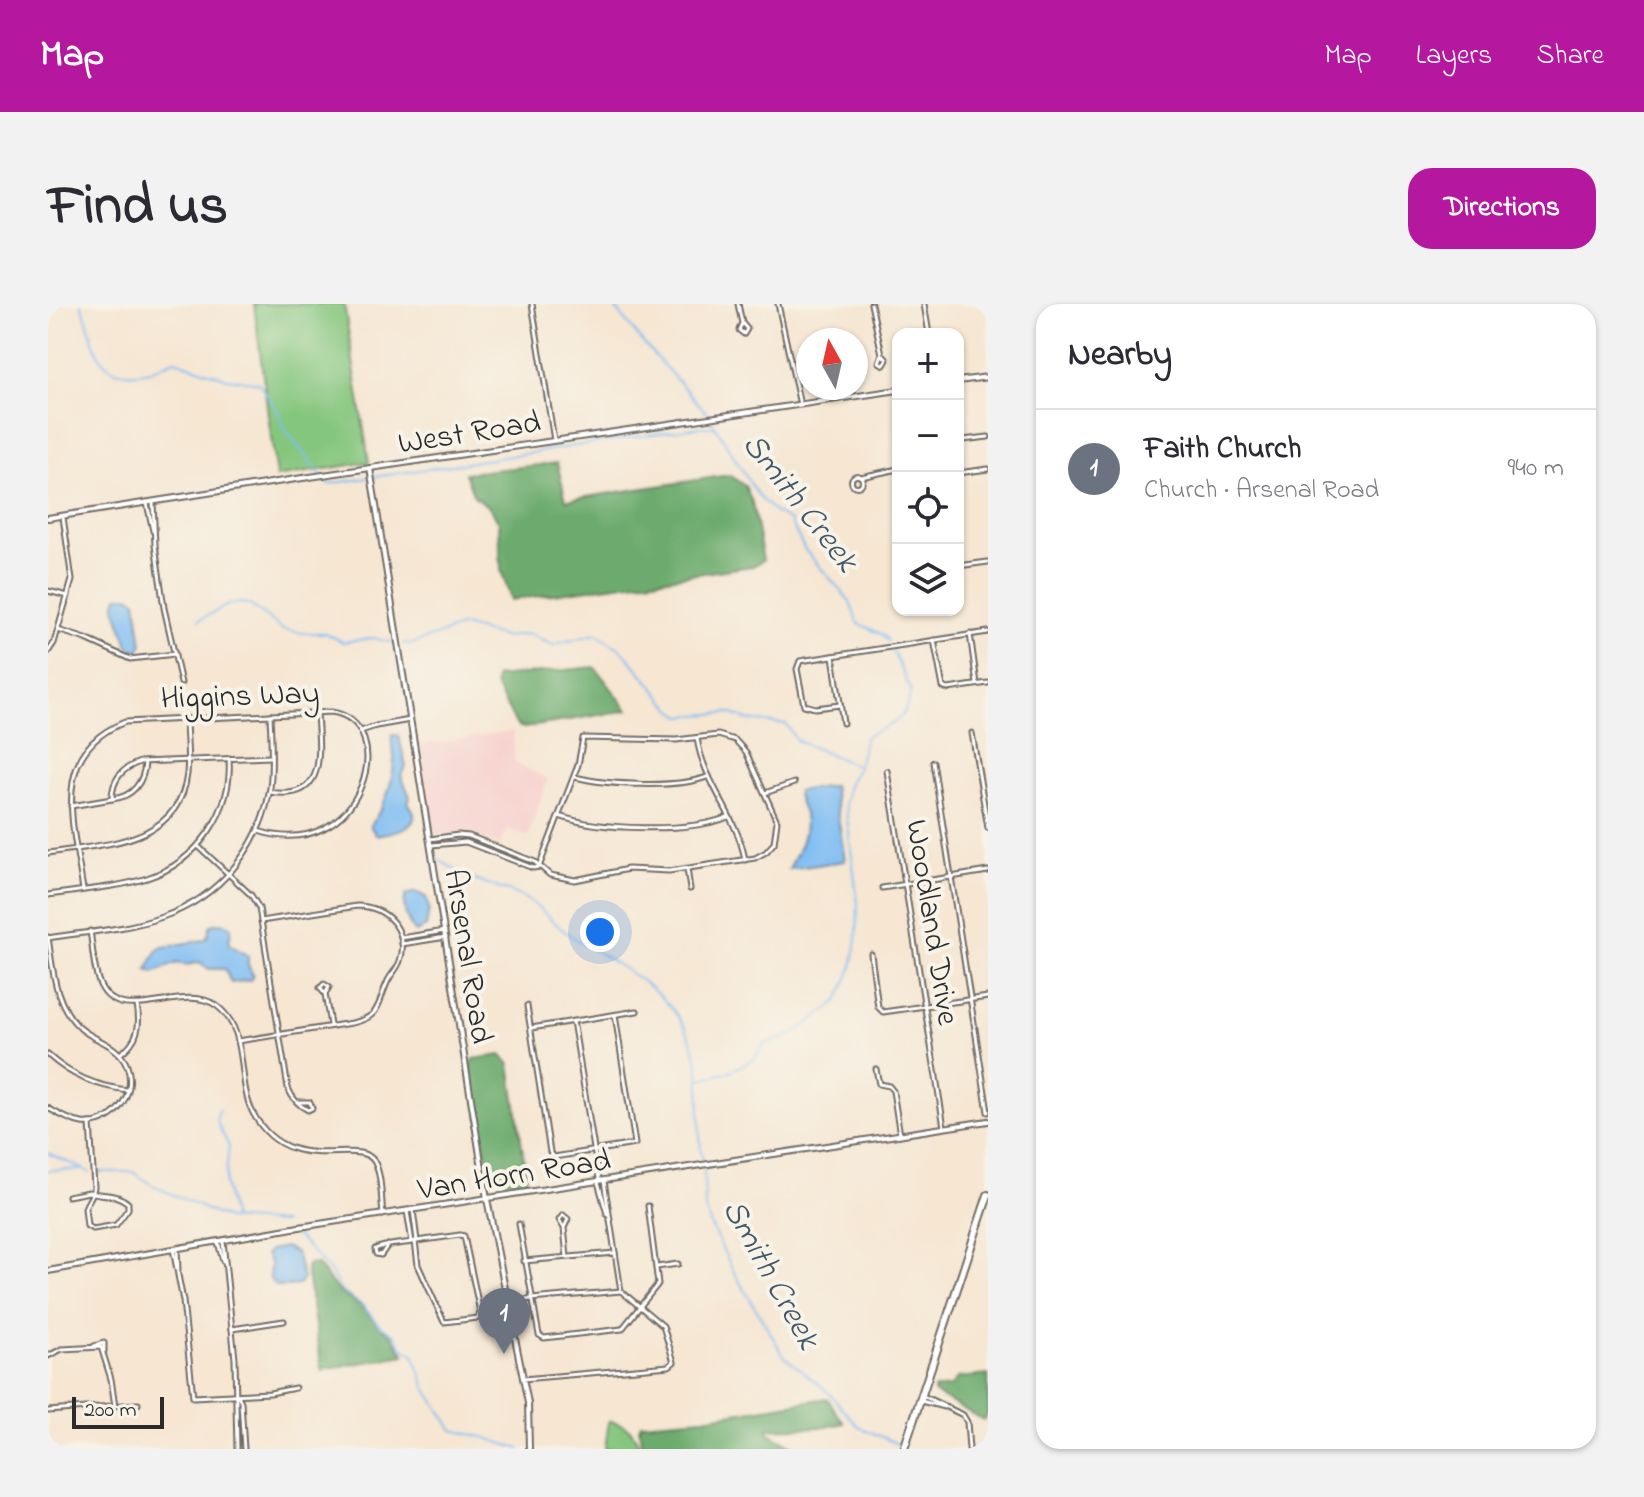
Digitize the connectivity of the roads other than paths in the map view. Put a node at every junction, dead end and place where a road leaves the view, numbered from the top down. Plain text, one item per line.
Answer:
1 (532, 304) edge
2 (738, 304) edge
3 (778, 304) edge
4 (871, 304) edge
5 (924, 304) edge
6 (742, 323) dead end
7 (928, 328) edge
8 (882, 354) dead end
9 (988, 377) edge
10 (964, 380) edge
11 (892, 391) edge
12 (800, 405) junction
13 (988, 437) edge
14 (554, 440) junction
15 (964, 440) edge
16 (370, 468) junction
17 (988, 469) edge
18 (892, 470) edge
19 (964, 472) edge
20 (861, 477) dead end
21 (150, 502) junction
22 (63, 516) junction
23 (48, 518) edge
24 (988, 562) edge
25 (964, 565) edge
26 (48, 591) edge
27 (68, 596) junction
28 (58, 630) junction
29 (988, 632) edge
30 (970, 634) junction
31 (934, 640) junction
32 (48, 652) edge
33 (175, 654) junction
34 (833, 655) junction
35 (181, 683) dead end
36 (988, 683) edge
37 (977, 684) junction
38 (840, 705) junction
39 (317, 713) junction
40 (270, 715) junction
41 (186, 718) junction
42 (410, 720) junction
43 (843, 723) dead end
44 (361, 731) junction
45 (972, 733) dead end
46 (697, 738) junction
47 (271, 757) junction
48 (229, 758) junction
49 (187, 760) junction
50 (145, 762) junction
51 (933, 762) dead end
52 (887, 771) dead end
53 (574, 776) junction
54 (709, 776) junction
55 (794, 783) dead end
56 (269, 792) junction
57 (765, 793) junction
58 (112, 799) junction
59 (70, 806) junction
60 (558, 816) junction
61 (728, 817) junction
62 (988, 828) edge
63 (258, 831) junction
64 (429, 839) junction
65 (483, 841) junction
66 (430, 845) junction
67 (198, 846) junction
68 (480, 847) junction
69 (77, 848) junction
70 (50, 852) edge
71 (511, 852) junction
72 (508, 859) junction
73 (745, 860) junction
74 (539, 867) junction
75 (687, 869) junction
76 (988, 871) edge
77 (228, 875) junction
78 (951, 877) junction
79 (906, 885) junction
80 (882, 888) dead end
81 (690, 889) dead end
82 (83, 890) junction
83 (48, 895) edge
84 (261, 921) junction
85 (90, 931) junction
86 (445, 934) junction
87 (48, 937) edge
88 (401, 938) junction
89 (402, 944) junction
90 (871, 954) dead end
91 (325, 994) dead end
92 (988, 997) edge
93 (970, 999) junction
94 (137, 1005) junction
95 (527, 1006) dead end
96 (925, 1007) junction
97 (637, 1011) dead end
98 (615, 1015) junction
99 (573, 1021) junction
100 (330, 1027) junction
101 (531, 1028) junction
102 (279, 1035) junction
103 (238, 1041) junction
104 (120, 1054) junction
105 (48, 1055) edge
106 (876, 1069) dead end
107 (128, 1090) junction
108 (298, 1102) dead end
109 (48, 1108) edge
110 (988, 1112) edge
111 (988, 1121) edge
112 (90, 1123) junction
113 (944, 1128) junction
114 (900, 1135) junction
115 (593, 1151) junction
116 (601, 1182) junction
117 (94, 1193) junction
118 (988, 1195) edge
119 (68, 1196) dead end
120 (487, 1199) junction
121 (648, 1206) dead end
122 (410, 1210) junction
123 (383, 1215) junction
124 (519, 1224) dead end
125 (564, 1228) dead end
126 (414, 1241) junction
127 (220, 1242) junction
128 (388, 1245) dead end
129 (175, 1249) junction
130 (615, 1253) junction
131 (567, 1257) junction
132 (524, 1261) junction
133 (678, 1264) dead end
134 (657, 1267) junction
135 (48, 1271) edge
136 (621, 1291) junction
137 (531, 1299) junction
138 (508, 1304) junction
139 (641, 1307) junction
140 (284, 1321) dead end
141 (231, 1329) junction
142 (94, 1346) junction
143 (104, 1351) junction
144 (48, 1356) edge
145 (523, 1379) junction
146 (295, 1388) dead end
147 (238, 1395) junction
148 (921, 1398) junction
149 (138, 1404) dead end
150 (115, 1406) junction
151 (48, 1411) edge
152 (237, 1449) edge
153 (244, 1449) edge
154 (529, 1449) edge
155 (904, 1449) edge
156 (969, 1449) edge

1 - 14 street
2 - 6 street
3 - 12 street
4 - 8 street
5 - 7 street
9 - 10 street
11 - 12 street, West Road
12 - 14 street, West Road
13 - 15 street
14 - 16 street, West Road
16 - 21 street, West Road
16 - 42 street, Arsenal Road
17 - 19 street
18 - 20 street
21 - 22 street, West Road
21 - 33 street
22 - 23 street, West Road
22 - 27 street
24 - 25 street
26 - 27 street
27 - 28 street
28 - 32 street
28 - 33 street
29 - 30 street
30 - 31 street
30 - 37 street
31 - 34 street
31 - 37 street
33 - 35 street
34 - 38 street
34 - 38 street
36 - 37 street
38 - 43 street
39 - 40 street, Higgins Way
39 - 44 street, Higgins Way
39 - 56 street
40 - 41 street, Higgins Way
40 - 47 street
41 - 49 street
41 - 59 street, Higgins Way
42 - 44 street
42 - 64 street, Arsenal Road
44 - 63 street, Higgins Way
45 - 62 street
46 - 53 street
46 - 54 street
46 - 57 street
47 - 48 street
47 - 56 street
48 - 49 street
48 - 67 street
49 - 50 street
49 - 69 street
50 - 58 street
50 - 58 street
51 - 78 street
52 - 79 street, Woodland Drive
53 - 54 street
53 - 60 street
54 - 61 street
55 - 57 street
56 - 63 street
57 - 73 street
58 - 59 street
59 - 69 street, Higgins Way
60 - 61 street
60 - 74 street
61 - 73 street
63 - 77 street
64 - 65 street
64 - 66 street, Arsenal Road
65 - 68 street
65 - 71 street
66 - 68 street
66 - 86 street, Arsenal Road
67 - 77 street
67 - 82 street
68 - 72 street
69 - 70 street
69 - 82 street, Higgins Way
71 - 72 street
71 - 74 street
72 - 74 street
73 - 75 street
74 - 75 street
75 - 81 street
76 - 78 street
77 - 84 street
77 - 85 street
78 - 79 street
78 - 93 street
79 - 80 street
79 - 96 street, Woodland Drive
82 - 83 street
84 - 88 street
84 - 102 street
85 - 87 street
85 - 94 street
86 - 88 street
86 - 89 street
86 - 120 street, Arsenal Road
87 - 104 street
88 - 89 street
89 - 100 street
90 - 96 street
91 - 100 street
92 - 93 street
93 - 96 street
93 - 110 street
94 - 103 street
94 - 104 street
95 - 101 street
96 - 113 street, Woodland Drive
97 - 98 street
98 - 99 street
98 - 115 street
99 - 101 street
99 - 115 street
100 - 102 street
101 - 115 street
102 - 103 street
102 - 108 street
103 - 123 street
104 - 107 street
105 - 107 street
106 - 114 street
107 - 112 street
109 - 112 street
111 - 113 street, Van Horn Road
112 - 117 street
113 - 114 street, Van Horn Road
114 - 116 street, Van Horn Road
115 - 116 street
116 - 120 street, Van Horn Road
116 - 130 street
117 - 117 street
117 - 119 street
118 - 148 main road
120 - 122 street, Van Horn Road
120 - 138 street, Arsenal Road
121 - 134 street
122 - 123 street, Van Horn Road
122 - 126 street
123 - 127 street, Van Horn Road
124 - 132 street
125 - 131 street
126 - 126 street
126 - 128 street
127 - 129 street, Van Horn Road
127 - 141 street
129 - 135 street, Van Horn Road
129 - 147 street
130 - 131 street
130 - 136 street
131 - 132 street
132 - 137 street
133 - 134 street
134 - 139 street
136 - 137 street
136 - 139 street
137 - 138 street
137 - 139 street
138 - 145 street, Arsenal Road
139 - 145 street
140 - 141 street
141 - 147 street
142 - 143 street
142 - 143 street
142 - 144 street
143 - 150 street
145 - 154 street, Arsenal Road
146 - 147 street
147 - 152 street
147 - 153 street
148 - 155 main road
148 - 156 street
149 - 150 street
150 - 151 street

